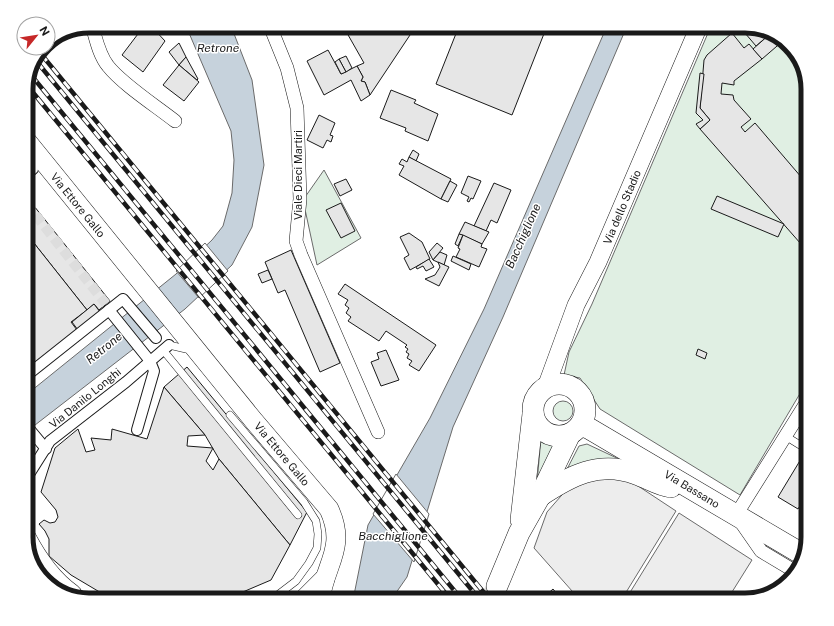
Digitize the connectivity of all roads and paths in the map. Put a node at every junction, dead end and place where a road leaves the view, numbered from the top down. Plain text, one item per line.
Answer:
1 (94, 33) edge
2 (273, 33) edge
3 (696, 33) edge
4 (174, 121) dead end
5 (33, 149) edge
6 (109, 310) junction
7 (156, 338) dead end
8 (192, 344) junction
9 (166, 347) junction
10 (148, 358) junction
11 (33, 370) edge
12 (546, 388) junction
13 (801, 412) edge
14 (534, 414) junction
15 (230, 415) dead end
16 (137, 430) dead end
17 (576, 430) junction
18 (378, 432) dead end
19 (33, 433) edge
20 (786, 437) junction
21 (801, 446) edge
22 (46, 449) junction
23 (33, 469) edge
24 (695, 491) junction
25 (540, 496) junction
26 (298, 515) dead end
27 (736, 515) junction
28 (519, 533) junction
29 (35, 551) edge
30 (799, 552) edge
31 (791, 569) edge
32 (326, 577) junction
33 (58, 583) edge
34 (497, 586) tunnel mouth
35 (280, 593) edge
36 (311, 593) edge
37 (322, 593) edge

1 - 4 street
2 - 18 street, Viale Dieci Martiri
3 - 12 street, Via dello Stadio
5 - 8 main road, Via Ettore Gallo
6 - 7 street
6 - 10 street
6 - 11 street
8 - 9 lane
8 - 32 main road, Via Ettore Gallo
9 - 10 street, Via Danilo Longhi
9 - 26 lane
10 - 16 street
10 - 22 street, Via Danilo Longhi
12 - 14 main road, Via dello Stadio
12 - 17 main road, Via dello Stadio
13 - 20 street
14 - 17 main road
14 - 28 main road, Via dello Stadio
15 - 35 lane
17 - 24 main road, Via Bassano
17 - 25 main road, Via dello Stadio
19 - 22 street
20 - 21 lane
20 - 27 street
22 - 23 street, Via Danilo Longhi
24 - 25 main road
24 - 27 main road, Via Bassano
25 - 28 main road, Via dello Stadio
27 - 30 main road, Via Bassano
27 - 31 street
28 - 34 main road, Via dello Stadio
29 - 33 main road
32 - 36 main road, Via Ettore Gallo
32 - 37 main road, Via Ettore Gallo

